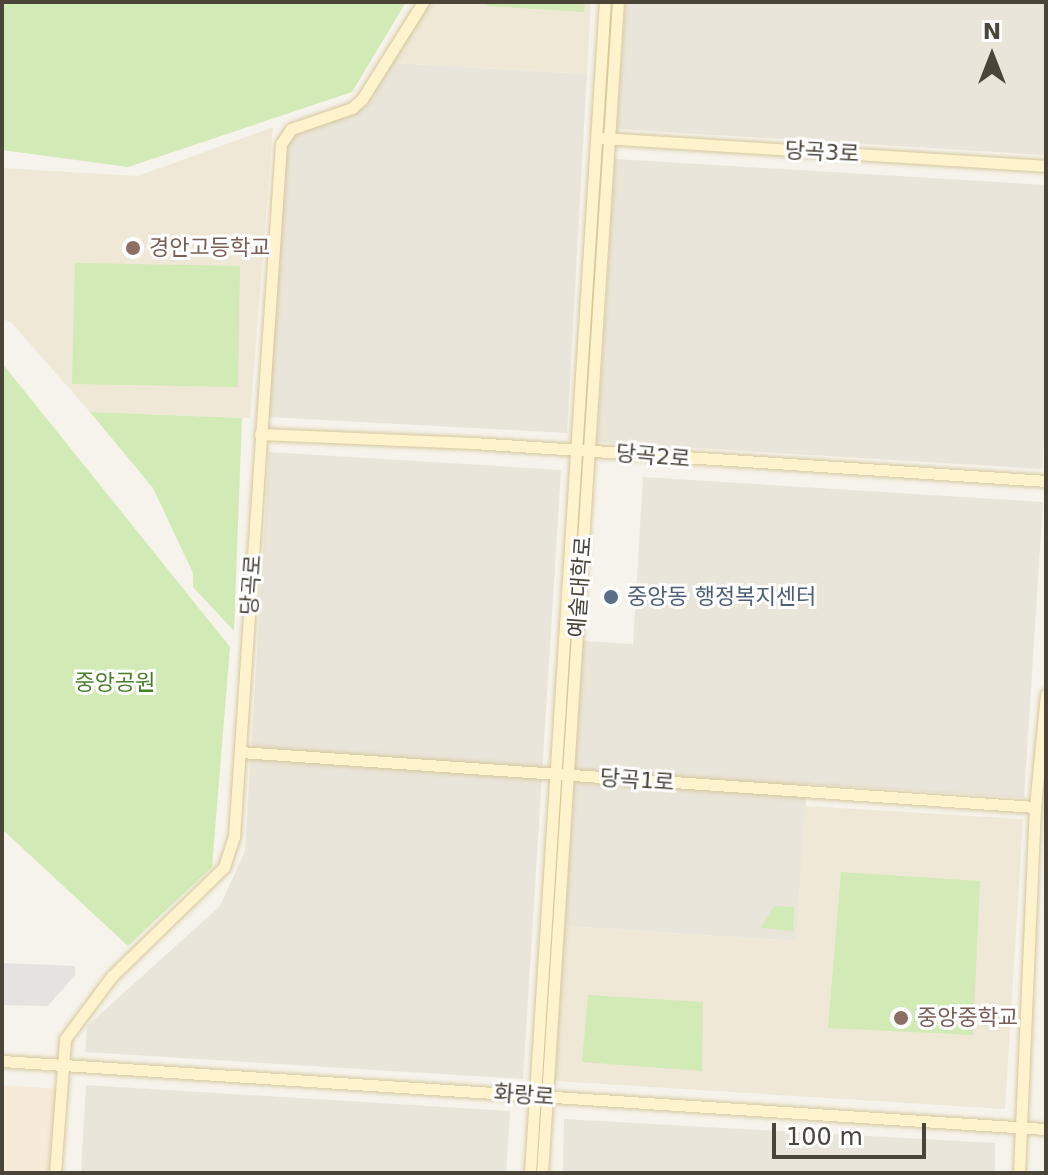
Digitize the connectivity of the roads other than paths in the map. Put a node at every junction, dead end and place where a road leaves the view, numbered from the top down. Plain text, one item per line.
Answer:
1 (423, 2) edge
2 (605, 2) edge
3 (618, 2) edge
4 (603, 138) junction
5 (1046, 166) edge
6 (260, 434) junction
7 (583, 450) junction
8 (1046, 481) edge
9 (1046, 695) edge
10 (240, 752) junction
11 (562, 774) junction
12 (1035, 807) junction
13 (2, 1061) edge
14 (61, 1065) junction
15 (541, 1096) junction
16 (1020, 1127) junction
17 (1042, 1129) edge
18 (55, 1173) edge
19 (530, 1173) edge
20 (542, 1173) edge
21 (1019, 1173) edge

1 - 6 street, 당곡로
2 - 4 street, 예술대학로
3 - 4 street, 예술대학로
4 - 5 street, 당곡3로
4 - 7 street, 예술대학로
6 - 7 street, 당곡2로
6 - 10 street, 당곡로
7 - 8 street, 당곡2로
7 - 11 street, 예술대학로
9 - 12 street
10 - 11 street, 당곡1로
10 - 14 street, 당곡로
11 - 12 street, 당곡1로
11 - 15 street, 예술대학로
12 - 16 street
13 - 14 street, 화랑로
14 - 15 street, 화랑로
14 - 18 street, 당곡로
15 - 16 street, 화랑로
15 - 19 street, 예술대학로
15 - 20 street, 예술대학로
16 - 17 street, 화랑로
16 - 21 street

